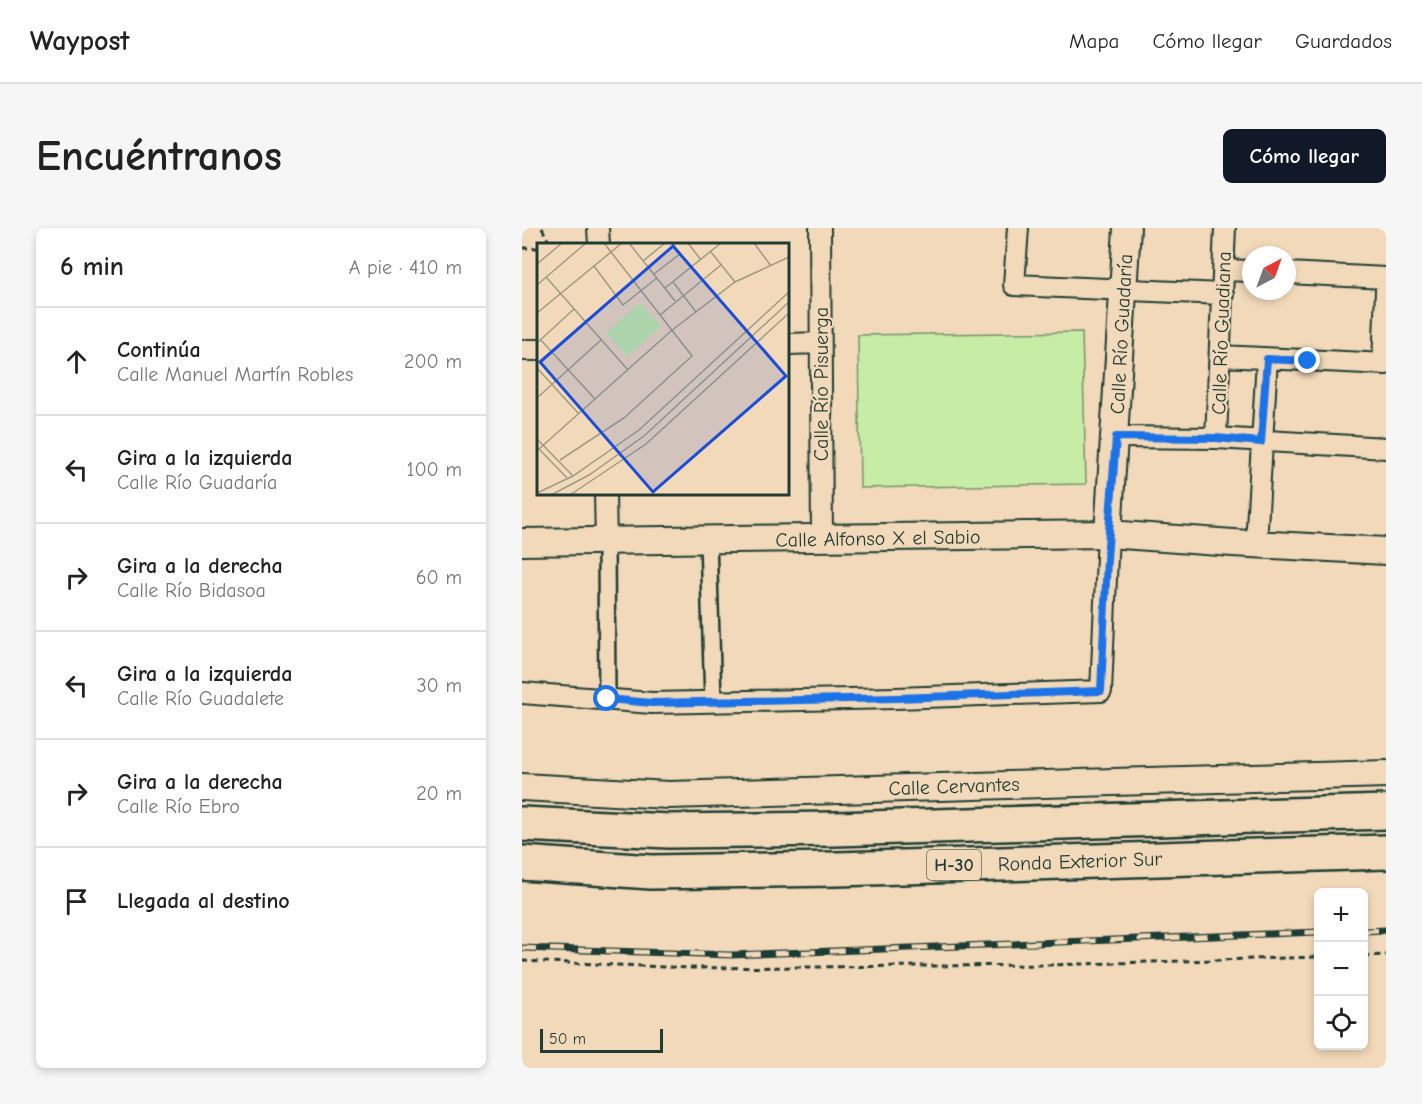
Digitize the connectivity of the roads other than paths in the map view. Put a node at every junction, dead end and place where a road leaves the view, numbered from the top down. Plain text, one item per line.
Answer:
1 (598, 228) edge
2 (820, 228) edge
3 (1018, 228) edge
4 (1127, 228) edge
5 (1225, 228) edge
6 (599, 243) edge
7 (1224, 270) junction
8 (1242, 271) edge
9 (1296, 273) edge
10 (1386, 278) edge
11 (1124, 290) junction
12 (1386, 290) edge
13 (1223, 294) junction
14 (820, 343) junction
15 (789, 344) edge
16 (1220, 356) junction
17 (1267, 359) junction
18 (1385, 364) edge
19 (1116, 437) junction
20 (1216, 438) junction
21 (1261, 442) junction
22 (1386, 448) edge
23 (605, 495) edge
24 (1108, 534) junction
25 (822, 539) junction
26 (708, 540) junction
27 (522, 542) edge
28 (606, 542) junction
29 (1245, 544) junction
30 (1386, 551) edge
31 (522, 693) edge
32 (607, 699) junction
33 (713, 701) junction
34 (1386, 774) edge
35 (522, 787) edge
36 (1386, 812) edge
37 (522, 824) edge
38 (1386, 852) edge
39 (522, 863) edge

1 - 6 street
2 - 14 street, Calle Río Pisuerga
3 - 11 street
4 - 11 street, Calle Río Guadaría
5 - 7 street, Calle Río Guadiana
7 - 8 street
7 - 13 street, Calle Río Guadiana
9 - 10 street
11 - 13 street
11 - 19 street, Calle Río Guadaría
12 - 18 street
13 - 16 street, Calle Río Guadiana
14 - 15 street
14 - 25 street, Calle Río Pisuerga
16 - 17 street
16 - 20 street, Calle Río Guadiana
17 - 18 street
17 - 21 street
19 - 20 street
19 - 24 street, Calle Río Guadaría
20 - 21 street
21 - 22 street
21 - 29 street
23 - 28 street
24 - 25 street, Calle Alfonso X el Sabio
24 - 29 street, Calle Alfonso X el Sabio
24 - 33 street, Calle Río Guadaría
25 - 26 street, Calle Alfonso X el Sabio
26 - 28 street, Calle Alfonso X el Sabio
26 - 33 street
27 - 28 street, Calle Alfonso X el Sabio
28 - 32 street
29 - 30 street, Calle Alfonso X el Sabio
31 - 32 street
32 - 33 street
34 - 35 street, Calle Cervantes
36 - 37 highway, Ronda Exterior Sur / H-30
38 - 39 highway, Ronda Exterior Sur / H-30

